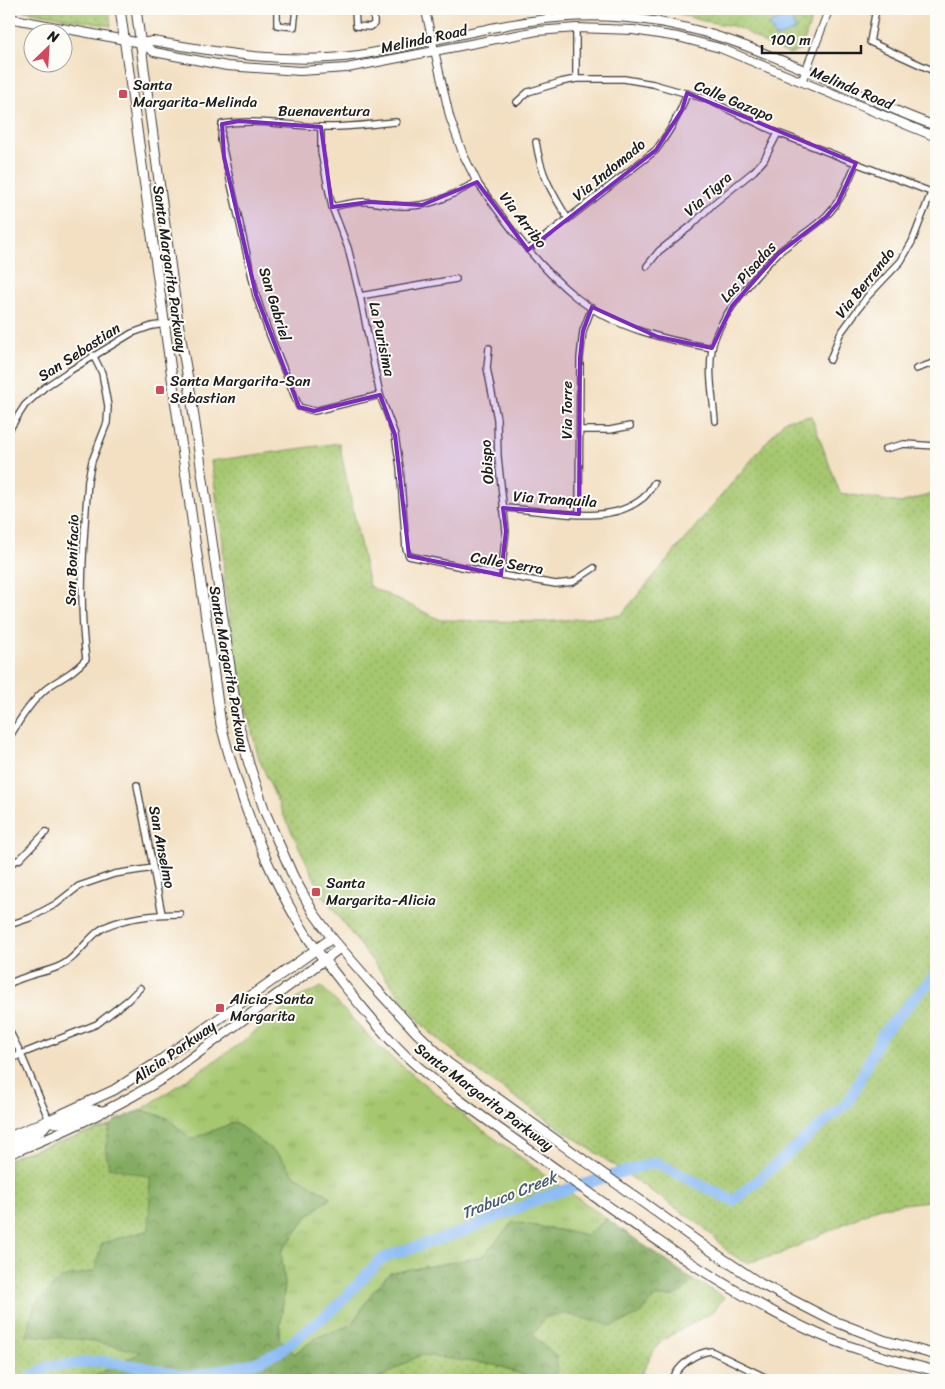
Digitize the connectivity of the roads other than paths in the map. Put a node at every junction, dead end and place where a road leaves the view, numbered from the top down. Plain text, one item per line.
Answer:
1 (120, 9) edge
2 (136, 9) edge
3 (278, 9) edge
4 (296, 9) edge
5 (355, 9) edge
6 (374, 9) edge
7 (425, 9) edge
8 (829, 9) edge
9 (876, 9) edge
10 (9, 18) edge
11 (576, 28) junction
12 (125, 40) junction
13 (432, 40) junction
14 (141, 43) junction
15 (435, 52) junction
16 (936, 63) edge
17 (806, 71) junction
18 (935, 72) edge
19 (576, 79) junction
20 (802, 82) junction
21 (687, 93) junction
22 (516, 102) dead end
23 (396, 122) dead end
24 (222, 124) joint
25 (936, 126) edge
26 (321, 127) junction
27 (778, 133) junction
28 (936, 137) edge
29 (536, 142) dead end
30 (856, 164) junction
31 (478, 182) junction
32 (934, 194) edge
33 (332, 207) junction
34 (568, 219) junction
35 (528, 250) junction
36 (648, 266) dead end
37 (456, 279) dead end
38 (360, 296) junction
39 (592, 307) junction
40 (178, 322) junction
41 (164, 324) junction
42 (489, 348) dead end
43 (712, 348) junction
44 (93, 356) junction
45 (830, 360) dead end
46 (936, 362) edge
47 (916, 369) dead end
48 (380, 395) junction
49 (715, 421) dead end
50 (630, 426) dead end
51 (9, 430) edge
52 (580, 430) junction
53 (936, 446) edge
54 (885, 449) dead end
55 (654, 483) dead end
56 (503, 508) junction
57 (579, 514) junction
58 (411, 557) joint
59 (594, 568) dead end
60 (502, 575) junction
61 (9, 738) edge
62 (137, 785) dead end
63 (46, 832) dead end
64 (9, 864) edge
65 (153, 868) junction
66 (162, 914) junction
67 (180, 914) dead end
68 (9, 925) edge
69 (332, 938) junction
70 (316, 948) junction
71 (340, 948) junction
72 (325, 960) junction
73 (9, 984) edge
74 (140, 988) dead end
75 (9, 1030) edge
76 (21, 1054) junction
77 (9, 1061) edge
78 (106, 1111) junction
79 (49, 1120) junction
80 (9, 1137) edge
81 (9, 1146) edge
82 (9, 1154) edge
83 (936, 1355) edge
84 (936, 1371) edge
85 (758, 1374) junction
86 (672, 1380) edge
87 (754, 1380) edge
88 (772, 1380) edge

1 - 12 main road, Santa Margarita Parkway
2 - 14 main road, Santa Margarita Parkway
3 - 4 street
5 - 6 street
7 - 13 street, Via Arribo
8 - 17 street
9 - 18 street
10 - 12 main road, Melinda Road
11 - 15 main road, Melinda Road
11 - 19 street
11 - 20 main road, Melinda Road
12 - 14 main road, Melinda Road
12 - 41 main road, Santa Margarita Parkway
13 - 14 main road, Melinda Road
13 - 15 street, Via Arribo
13 - 17 main road, Melinda Road
14 - 15 main road, Melinda Road
14 - 40 main road, Santa Margarita Parkway
15 - 31 street, Via Arribo
16 - 18 street
17 - 20 street
17 - 25 main road, Melinda Road
19 - 21 street, Calle Gazapo
19 - 22 street, Calle Gazapo
20 - 28 main road, Melinda Road
21 - 27 street, Calle Gazapo
21 - 34 street, Via Indomado
23 - 26 street, Buenaventura
24 - 26 street, Buenaventura
24 - 48 street, San Gabriel
26 - 33 street, La Purisima
27 - 30 street, Calle Gazapo
27 - 36 street, Via Tigra
29 - 34 street
30 - 32 street, Calle Gazapo
30 - 43 street, Las Pisadas
31 - 33 street
31 - 35 street, Via Arribo
32 - 45 street, Via Berrendo
33 - 38 street, La Purisima
34 - 35 street, Via Indomado
35 - 39 street, Via Arribo
37 - 38 street
38 - 48 street, La Purisima
39 - 43 street, Via Arribo
39 - 52 street, Via Torre
40 - 41 street, San Sebastian
40 - 69 main road, Santa Margarita Parkway
41 - 44 street, San Sebastian
41 - 70 main road, Santa Margarita Parkway
42 - 56 street, Obispo
43 - 49 street, Las Pisadas
44 - 51 street, San Sebastian
44 - 61 street, San Bonifacio
46 - 47 street
48 - 58 street, La Purisima
50 - 52 street
52 - 57 street, Via Torre
53 - 54 street
55 - 57 street, Via Tranquila
56 - 57 street, Via Tranquila
56 - 60 street, Obispo
58 - 60 street, Calle Serra
59 - 60 street, Calle Serra
62 - 65 street, San Anselmo
63 - 64 street
65 - 66 street, San Anselmo
65 - 68 street
66 - 67 street
66 - 73 street
69 - 70 main road, Alicia Parkway
69 - 71 main road, Santa Margarita Parkway
70 - 72 main road, Santa Margarita Parkway
70 - 79 main road, Alicia Parkway
71 - 72 main road, Alicia Parkway
71 - 83 main road, Santa Margarita Parkway
72 - 78 main road, Alicia Parkway
72 - 84 main road, Santa Margarita Parkway
74 - 76 street
75 - 76 street
76 - 77 street
76 - 79 street
78 - 79 main road
78 - 82 main road, Alicia Parkway
79 - 80 main road, Alicia Parkway
79 - 81 main road
85 - 86 street
85 - 87 street
85 - 88 street

